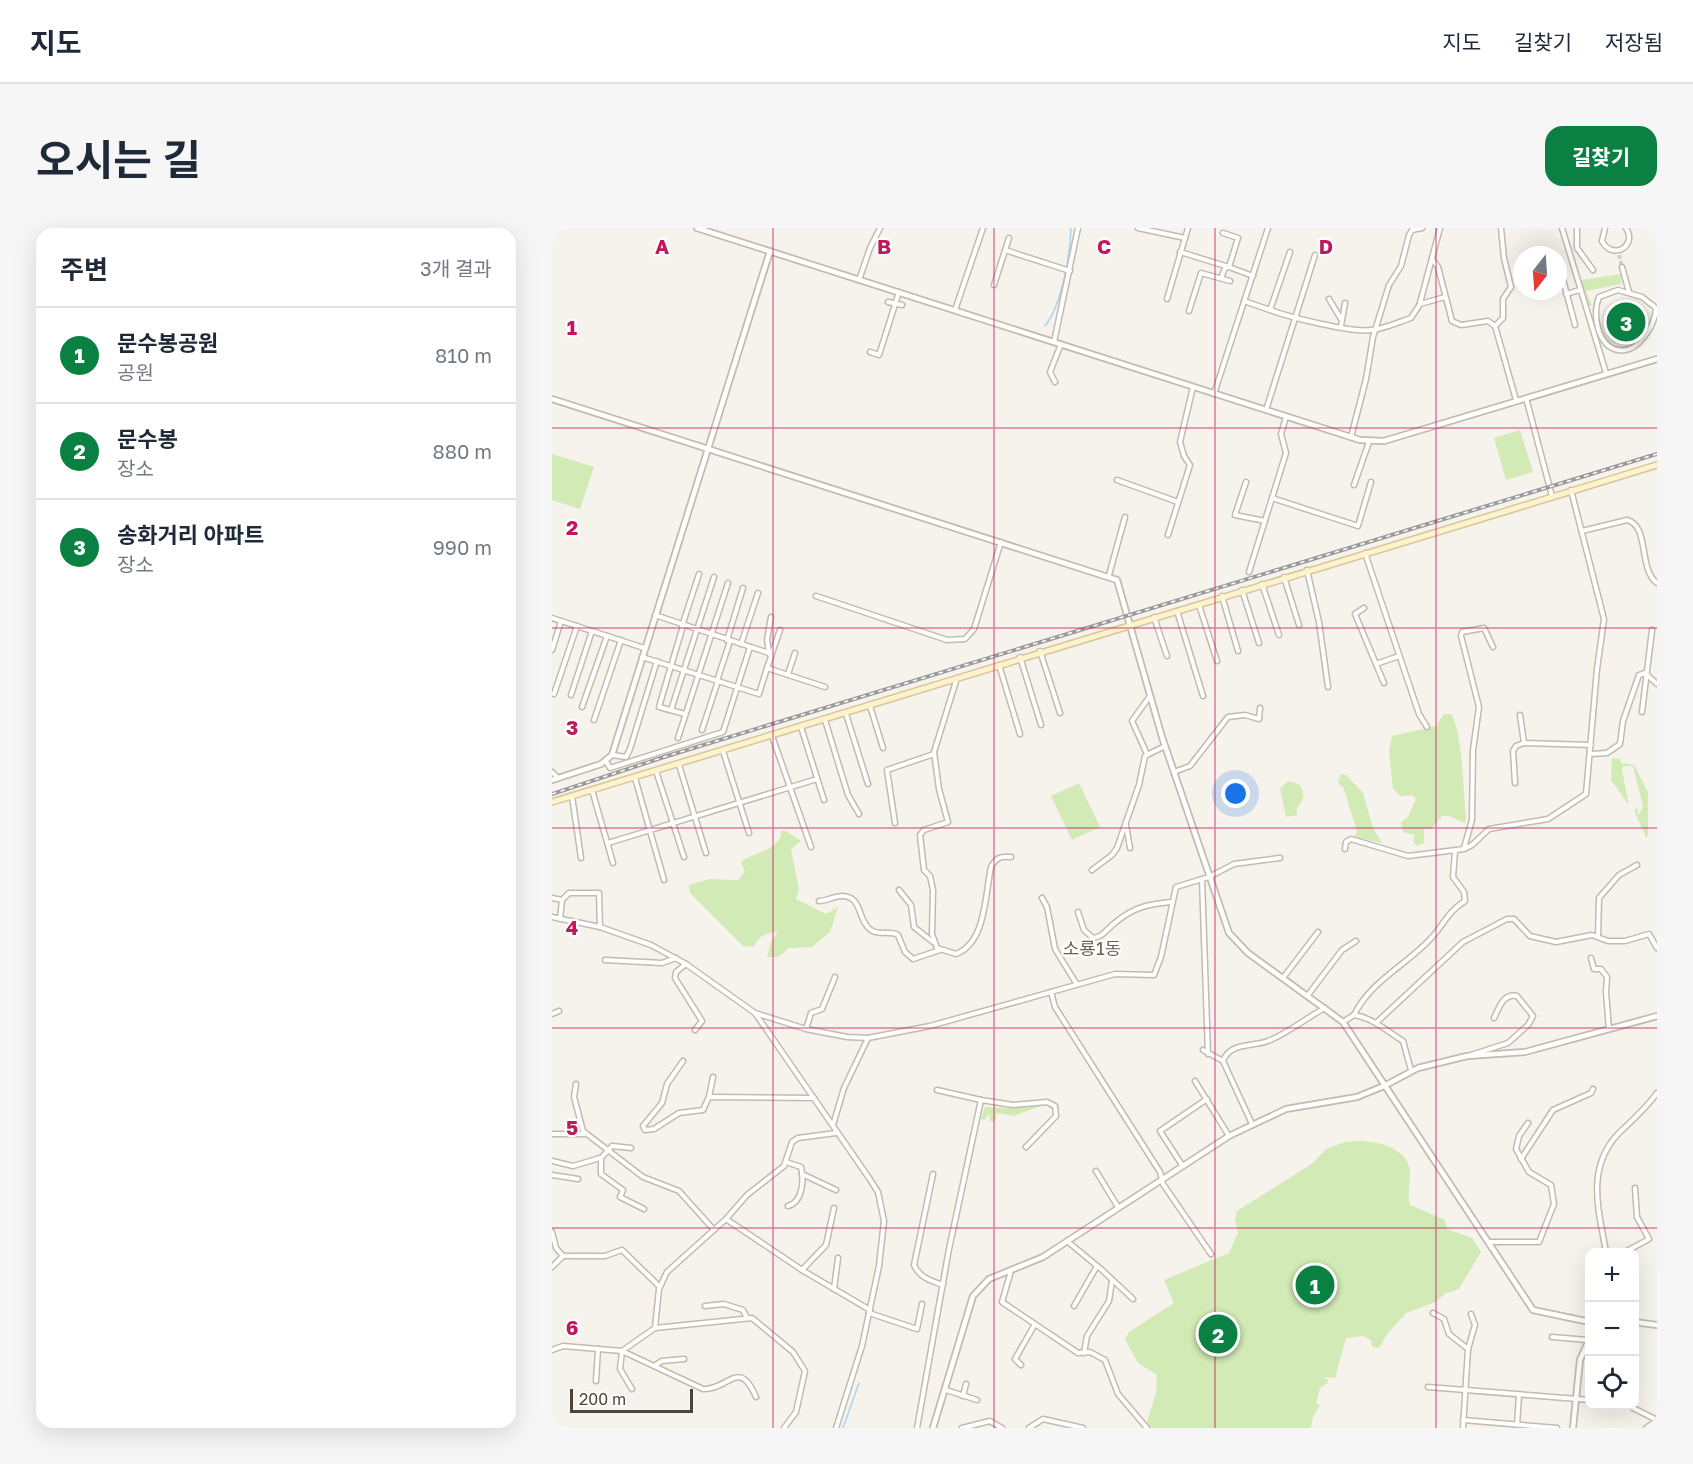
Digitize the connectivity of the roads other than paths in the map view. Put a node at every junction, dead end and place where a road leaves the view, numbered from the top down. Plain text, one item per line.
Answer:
1 (697, 228) edge
2 (880, 228) edge
3 (983, 228) edge
4 (1078, 228) edge
5 (1138, 228) edge
6 (1188, 228) edge
7 (1268, 228) edge
8 (1422, 228) edge
9 (1440, 228) edge
10 (1501, 228) edge
11 (1562, 228) edge
12 (1577, 228) edge
13 (1605, 228) edge
14 (1626, 228) edge
15 (1415, 229) edge
16 (1222, 233) dead end
17 (1009, 238) dead end
18 (1185, 238) junction
19 (1577, 248) junction
20 (1005, 250) junction
21 (1569, 250) junction
22 (770, 251) junction
23 (1180, 252) junction
24 (1290, 252) dead end
25 (1315, 255) dead end
26 (1432, 259) junction
27 (1229, 267) junction
28 (1622, 267) tunnel mouth
29 (1067, 270) junction
30 (1593, 270) dead end
31 (1253, 276) junction
32 (1221, 278) junction
33 (860, 280) junction
34 (1230, 281) dead end
35 (994, 285) dead end
36 (1580, 291) junction
37 (899, 292) junction
38 (1629, 292) junction
39 (1567, 294) edge
40 (1445, 297) junction
41 (1567, 297) edge
42 (1167, 299) dead end
43 (1329, 299) dead end
44 (1244, 301) junction
45 (888, 302) dead end
46 (896, 303) junction
47 (1345, 303) dead end
48 (1420, 304) junction
49 (903, 305) dead end
50 (1656, 308) edge
51 (955, 310) junction
52 (1270, 310) junction
53 (1189, 311) dead end
54 (1296, 316) junction
55 (1341, 319) junction
56 (1575, 325) dead end
57 (1341, 326) junction
58 (1495, 326) junction
59 (1598, 326) junction
60 (1591, 327) junction
61 (1376, 329) junction
62 (1054, 342) junction
63 (1061, 344) junction
64 (870, 352) dead end
65 (1657, 359) edge
66 (1606, 373) junction
67 (1055, 382) dead end
68 (1193, 387) junction
69 (1214, 394) junction
70 (1526, 397) junction
71 (552, 399) edge
72 (1516, 400) junction
73 (1266, 410) junction
74 (1286, 417) junction
75 (1351, 437) junction
76 (1369, 442) junction
77 (706, 448) junction
78 (1657, 465) edge
79 (1117, 480) dead end
80 (1246, 482) dead end
81 (1371, 482) dead end
82 (1354, 485) dead end
83 (1571, 490) junction
84 (1552, 496) junction
85 (1272, 498) junction
86 (1178, 502) junction
87 (1125, 517) dead end
88 (1265, 522) junction
89 (1581, 531) junction
90 (1168, 536) dead end
91 (1001, 542) junction
92 (1365, 553) junction
93 (1307, 570) junction
94 (1249, 572) dead end
95 (699, 574) dead end
96 (1109, 575) junction
97 (714, 577) dead end
98 (1284, 577) junction
99 (728, 583) dead end
100 (1657, 583) edge
101 (1262, 584) junction
102 (743, 588) dead end
103 (1242, 590) junction
104 (758, 592) dead end
105 (816, 596) dead end
106 (1222, 596) junction
107 (1198, 603) junction
108 (1364, 608) dead end
109 (1176, 609) junction
110 (655, 615) junction
111 (1154, 616) junction
112 (771, 617) dead end
113 (552, 618) edge
114 (561, 621) junction
115 (1130, 624) junction
116 (1299, 625) dead end
117 (577, 626) junction
118 (683, 626) junction
119 (697, 630) junction
120 (780, 630) dead end
121 (1652, 630) dead end
122 (592, 631) junction
123 (711, 635) junction
124 (1279, 635) dead end
125 (607, 636) junction
126 (621, 640) junction
127 (729, 640) junction
128 (741, 644) junction
129 (1259, 644) dead end
130 (750, 647) junction
131 (1493, 647) dead end
132 (644, 648) junction
133 (552, 650) edge
134 (1040, 651) junction
135 (1238, 651) dead end
136 (795, 653) dead end
137 (770, 655) junction
138 (1167, 656) dead end
139 (1399, 656) junction
140 (642, 657) junction
141 (1020, 657) junction
142 (657, 661) junction
143 (1216, 661) dead end
144 (998, 664) junction
145 (1376, 664) junction
146 (671, 666) junction
147 (767, 668) junction
148 (683, 670) junction
149 (1645, 673) junction
150 (788, 674) junction
151 (698, 675) junction
152 (957, 678) junction
153 (718, 681) junction
154 (1384, 683) dead end
155 (1657, 684) edge
156 (738, 687) junction
157 (825, 687) dead end
158 (1328, 687) dead end
159 (554, 694) dead end
160 (571, 695) dead end
161 (1150, 696) junction
162 (1203, 696) dead end
163 (870, 706) junction
164 (582, 707) dead end
165 (1260, 708) dead end
166 (671, 710) junction
167 (1642, 712) dead end
168 (1060, 713) dead end
169 (685, 714) junction
170 (846, 714) junction
171 (1520, 715) dead end
172 (594, 720) dead end
173 (825, 720) junction
174 (1041, 725) dead end
175 (801, 727) junction
176 (1427, 727) dead end
177 (702, 730) dead end
178 (1020, 734) dead end
179 (772, 736) junction
180 (678, 738) dead end
181 (1524, 743) junction
182 (1591, 746) junction
183 (1165, 747) junction
184 (883, 748) dead end
185 (723, 751) junction
186 (933, 754) junction
187 (1147, 754) junction
188 (1591, 754) junction
189 (612, 755) junction
190 (606, 761) junction
191 (679, 765) junction
192 (656, 771) junction
193 (1174, 771) junction
194 (552, 772) edge
195 (558, 778) junction
196 (635, 778) junction
197 (818, 779) junction
198 (552, 780) edge
199 (1515, 783) dead end
200 (868, 784) dead end
201 (789, 787) junction
202 (592, 790) junction
203 (572, 795) junction
204 (824, 800) dead end
205 (552, 802) edge
206 (739, 802) junction
207 (859, 814) dead end
208 (695, 816) junction
209 (1125, 821) junction
210 (673, 823) junction
211 (894, 823) dead end
212 (651, 830) junction
213 (749, 833) dead end
214 (608, 843) junction
215 (811, 847) dead end
216 (1130, 848) dead end
217 (1346, 849) dead end
218 (1464, 849) junction
219 (1455, 850) junction
220 (706, 853) dead end
221 (684, 857) dead end
222 (1011, 857) dead end
223 (581, 858) dead end
224 (1280, 858) dead end
225 (613, 863) dead end
226 (1637, 865) dead end
227 (1092, 870) dead end
228 (1209, 877) junction
229 (1202, 879) junction
230 (664, 880) dead end
231 (899, 890) dead end
232 (552, 898) edge
233 (1042, 898) dead end
234 (562, 900) junction
235 (819, 901) dead end
236 (1171, 902) junction
237 (1078, 912) dead end
238 (552, 918) edge
239 (560, 919) junction
240 (600, 927) junction
241 (1318, 932) dead end
242 (1599, 936) junction
243 (1356, 941) dead end
244 (933, 942) junction
245 (1657, 948) edge
246 (940, 950) junction
247 (676, 958) junction
248 (1591, 958) dead end
249 (605, 960) dead end
250 (686, 964) junction
251 (835, 977) dead end
252 (1284, 978) junction
253 (1076, 983) junction
254 (1051, 992) junction
255 (1308, 995) junction
256 (1326, 1008) junction
257 (559, 1011) dead end
258 (754, 1013) junction
259 (552, 1014) edge
260 (1354, 1015) junction
261 (1657, 1016) edge
262 (1494, 1018) dead end
263 (1343, 1022) junction
264 (1377, 1022) junction
265 (806, 1029) junction
266 (1609, 1029) junction
267 (695, 1030) dead end
268 (868, 1038) junction
269 (1203, 1050) dead end
270 (1208, 1054) junction
271 (1467, 1056) junction
272 (683, 1061) dead end
273 (1223, 1061) junction
274 (1411, 1070) junction
275 (712, 1077) dead end
276 (1196, 1081) dead end
277 (576, 1084) dead end
278 (1384, 1086) junction
279 (1593, 1089) dead end
280 (937, 1090) dead end
281 (1657, 1093) edge
282 (709, 1097) junction
283 (815, 1098) junction
284 (1207, 1099) junction
285 (981, 1100) junction
286 (1528, 1123) dead end
287 (1252, 1124) junction
288 (833, 1125) junction
289 (836, 1133) junction
290 (552, 1134) edge
291 (586, 1134) junction
292 (1229, 1136) junction
293 (1026, 1147) dead end
294 (631, 1148) dead end
295 (606, 1151) junction
296 (601, 1158) junction
297 (1521, 1159) junction
298 (552, 1161) edge
299 (786, 1162) junction
300 (1182, 1166) junction
301 (1096, 1171) dead end
302 (552, 1174) edge
303 (802, 1174) junction
304 (933, 1174) dead end
305 (1162, 1178) junction
306 (578, 1179) dead end
307 (1635, 1188) dead end
308 (836, 1190) dead end
309 (788, 1206) dead end
310 (1118, 1207) junction
311 (644, 1209) dead end
312 (834, 1209) dead end
313 (726, 1219) junction
314 (714, 1230) junction
315 (552, 1232) edge
316 (1066, 1241) junction
317 (1488, 1242) junction
318 (1605, 1248) edge
319 (1632, 1248) edge
320 (1211, 1254) dead end
321 (562, 1256) junction
322 (838, 1258) dead end
323 (1097, 1266) junction
324 (552, 1267) edge
325 (802, 1269) junction
326 (1011, 1271) junction
327 (1112, 1280) junction
328 (943, 1285) junction
329 (660, 1286) junction
330 (834, 1290) junction
331 (1133, 1299) dead end
332 (922, 1304) dead end
333 (705, 1306) dead end
334 (1074, 1306) dead end
335 (869, 1311) junction
336 (1433, 1314) dead end
337 (1471, 1314) dead end
338 (747, 1318) junction
339 (1585, 1321) edge
340 (1639, 1323) edge
341 (1035, 1324) junction
342 (1657, 1325) edge
343 (656, 1328) junction
344 (1552, 1337) dead end
345 (1585, 1339) edge
346 (1585, 1348) edge
347 (598, 1349) junction
348 (1468, 1349) junction
349 (552, 1350) edge
350 (622, 1351) junction
351 (1084, 1353) junction
352 (684, 1359) dead end
353 (1022, 1365) dead end
354 (654, 1366) junction
355 (596, 1381) dead end
356 (966, 1383) dead end
357 (1428, 1387) dead end
358 (632, 1389) dead end
359 (946, 1390) junction
360 (1466, 1390) junction
361 (963, 1395) junction
362 (1519, 1395) junction
363 (756, 1397) dead end
364 (977, 1400) dead end
365 (1575, 1400) junction
366 (1585, 1400) edge
367 (1637, 1410) edge
368 (1463, 1420) junction
369 (1657, 1420) edge
370 (1517, 1425) junction
371 (784, 1428) edge
372 (836, 1428) edge
373 (916, 1428) edge
374 (933, 1428) edge
375 (962, 1428) edge
376 (1002, 1428) edge
377 (1029, 1428) edge
378 (1083, 1428) edge
379 (1147, 1428) edge
380 (1462, 1428) edge
381 (1557, 1428) edge
382 (1573, 1428) edge
383 (1647, 1428) edge

1 - 22 street
2 - 33 street
3 - 51 street
4 - 29 street
5 - 18 street
6 - 18 street
7 - 31 street
8 - 15 street
9 - 26 street
10 - 58 street
11 - 21 street
12 - 19 street
13 - 14 street
15 - 61 street
16 - 27 street
17 - 20 street
18 - 23 street
19 - 21 street
19 - 30 street
20 - 29 street
20 - 35 street
21 - 36 street
22 - 33 street
22 - 77 street
23 - 27 street
23 - 42 street
24 - 52 street
25 - 54 street
26 - 40 street
26 - 48 street
27 - 31 street
27 - 32 street
28 - 38 street
29 - 62 street
31 - 44 street
32 - 34 street
32 - 53 street
33 - 37 street
36 - 39 street
36 - 60 street
37 - 46 street
37 - 51 street
38 - 50 street
38 - 59 street
40 - 48 street
40 - 58 street
41 - 56 street
43 - 55 street
44 - 52 street
44 - 69 street
45 - 46 street
46 - 49 street
46 - 64 street
47 - 55 street
48 - 61 street
50 - 59 street
51 - 62 street
52 - 54 street
54 - 57 street
54 - 73 street
55 - 57 street
57 - 61 street
58 - 72 street
59 - 60 street
60 - 66 street
61 - 75 street
62 - 63 street
63 - 67 street
63 - 68 street
65 - 66 street
66 - 70 street
68 - 69 street
68 - 86 street
69 - 73 street
70 - 72 street
70 - 84 street
71 - 77 street
72 - 76 street
73 - 74 street
74 - 75 street
74 - 85 street
75 - 76 street
76 - 82 street
77 - 91 street
77 - 110 street
78 - 83 main road
79 - 86 street
80 - 88 street
81 - 85 street
83 - 84 main road
83 - 89 street
84 - 92 main road
85 - 88 street
86 - 90 street
87 - 96 street
88 - 94 street
89 - 100 street
89 - 182 street
91 - 96 street
91 - 105 street
92 - 93 main road
92 - 139 street
93 - 98 main road
93 - 158 street
95 - 118 street
96 - 115 street
97 - 119 street
98 - 101 main road
98 - 116 street
99 - 123 street
101 - 103 main road
101 - 124 street
102 - 127 street
103 - 106 main road
103 - 129 street
104 - 128 street
106 - 107 main road
106 - 135 street
107 - 109 main road
107 - 143 street
108 - 145 street
109 - 111 main road
109 - 162 street
110 - 118 street
110 - 132 street
111 - 115 main road
111 - 138 street
112 - 137 street
113 - 114 street
114 - 117 street
114 - 133 street
115 - 134 main road
115 - 161 street
117 - 122 street
117 - 159 street
118 - 119 street
118 - 146 street
119 - 123 street
119 - 148 street
120 - 137 street
121 - 149 street
122 - 125 street
122 - 160 street
123 - 127 street
123 - 151 street
125 - 126 street
125 - 164 street
126 - 132 street
126 - 172 street
127 - 128 street
127 - 153 street
128 - 130 street
130 - 137 street
130 - 156 street
131 - 218 street
132 - 140 street
134 - 141 main road
134 - 168 street
136 - 150 street
137 - 147 street
139 - 145 street
139 - 176 street
140 - 142 street
140 - 189 street
141 - 144 main road
141 - 174 street
142 - 146 street
142 - 189 street
144 - 152 main road
144 - 178 street
145 - 154 street
146 - 148 street
146 - 166 street
147 - 150 street
147 - 156 street
148 - 151 street
148 - 166 street
149 - 155 street
149 - 167 street
149 - 188 street
150 - 157 street
151 - 153 street
151 - 169 street
152 - 163 main road
152 - 186 street
153 - 156 street
153 - 177 street
156 - 190 street
161 - 183 street
161 - 187 street
163 - 170 main road
163 - 184 street
165 - 193 street
166 - 169 street
169 - 180 street
170 - 173 main road
170 - 200 street
171 - 181 street
173 - 175 main road
173 - 207 street
175 - 179 main road
175 - 197 street
179 - 185 main road
179 - 201 street
181 - 182 street
181 - 199 street
182 - 188 street
183 - 187 street
183 - 193 street
185 - 191 main road
185 - 206 street
186 - 211 street
186 - 244 street
187 - 209 street
188 - 218 street
189 - 190 street
190 - 195 street
191 - 192 main road
191 - 208 street
192 - 196 main road
192 - 210 street
193 - 228 street
194 - 195 street
195 - 198 street
196 - 202 main road
196 - 212 street
197 - 201 street
197 - 204 street
201 - 206 street
201 - 215 street
202 - 203 main road
202 - 214 street
203 - 205 main road
203 - 223 street
206 - 208 street
206 - 213 street
208 - 210 street
208 - 220 street
209 - 216 street
209 - 227 street
210 - 212 street
210 - 221 street
212 - 214 street
212 - 230 street
214 - 225 street
217 - 219 street
218 - 219 street
219 - 260 street
222 - 246 street
224 - 228 street
226 - 242 street
228 - 229 street
228 - 252 street
229 - 236 street
229 - 270 street
231 - 244 street
232 - 234 street
233 - 253 street
234 - 239 street
234 - 240 street
235 - 246 street
236 - 237 street
236 - 253 street
238 - 239 street
239 - 240 street
240 - 247 street
241 - 252 street
242 - 245 street
242 - 264 street
243 - 255 street
244 - 246 street
247 - 249 street
247 - 250 street
248 - 266 street
250 - 258 street
250 - 267 street
251 - 265 street
252 - 255 street
253 - 254 street
254 - 268 street
254 - 305 street
255 - 256 street
256 - 263 street
256 - 273 street
257 - 259 street
258 - 265 street
258 - 283 street
260 - 263 street
260 - 264 street
261 - 266 street
262 - 271 street
263 - 278 street
264 - 274 street
265 - 268 street
266 - 271 street
268 - 288 street
269 - 270 street
270 - 273 street
271 - 274 street
272 - 282 street
273 - 287 street
274 - 278 street
275 - 282 street
276 - 284 street
277 - 291 street
278 - 287 street
278 - 317 street
279 - 297 street
280 - 285 street
281 - 318 street
282 - 283 street
283 - 288 street
284 - 292 street
284 - 300 street
285 - 293 street
285 - 328 street
286 - 297 street
287 - 292 street
288 - 289 street
289 - 299 street
289 - 335 street
290 - 291 street
291 - 295 street
292 - 300 street
294 - 295 street
295 - 296 street
295 - 314 street
296 - 298 street
296 - 311 street
297 - 317 street
299 - 303 street
299 - 313 street
300 - 305 street
301 - 310 street
302 - 306 street
303 - 308 street
303 - 309 street
304 - 328 street
305 - 310 street
305 - 320 street
307 - 319 street
310 - 316 street
312 - 325 street
313 - 314 street
313 - 325 street
314 - 329 street
315 - 321 street
316 - 323 street
316 - 326 street
317 - 339 street
321 - 324 street
321 - 329 street
322 - 330 street
323 - 327 street
323 - 334 street
325 - 330 street
326 - 341 street
326 - 359 street
327 - 331 street
327 - 351 street
328 - 373 street
329 - 343 street
330 - 335 street
332 - 335 street
333 - 338 street
335 - 372 street
336 - 348 street
337 - 348 street
338 - 343 street
338 - 371 street
340 - 342 street
341 - 351 street
341 - 353 street
343 - 350 street
344 - 345 street
346 - 365 street
347 - 349 street
347 - 350 street
347 - 355 street
348 - 360 street
350 - 354 street
350 - 358 street
351 - 379 street
352 - 354 street
354 - 363 street
356 - 361 street
357 - 360 street
359 - 361 street
359 - 374 street
360 - 362 street
360 - 368 street
361 - 364 street
362 - 365 street
362 - 370 street
365 - 366 street
365 - 382 street
367 - 369 street
368 - 370 street
368 - 380 street
369 - 383 street
370 - 381 street
375 - 376 street
377 - 378 street

